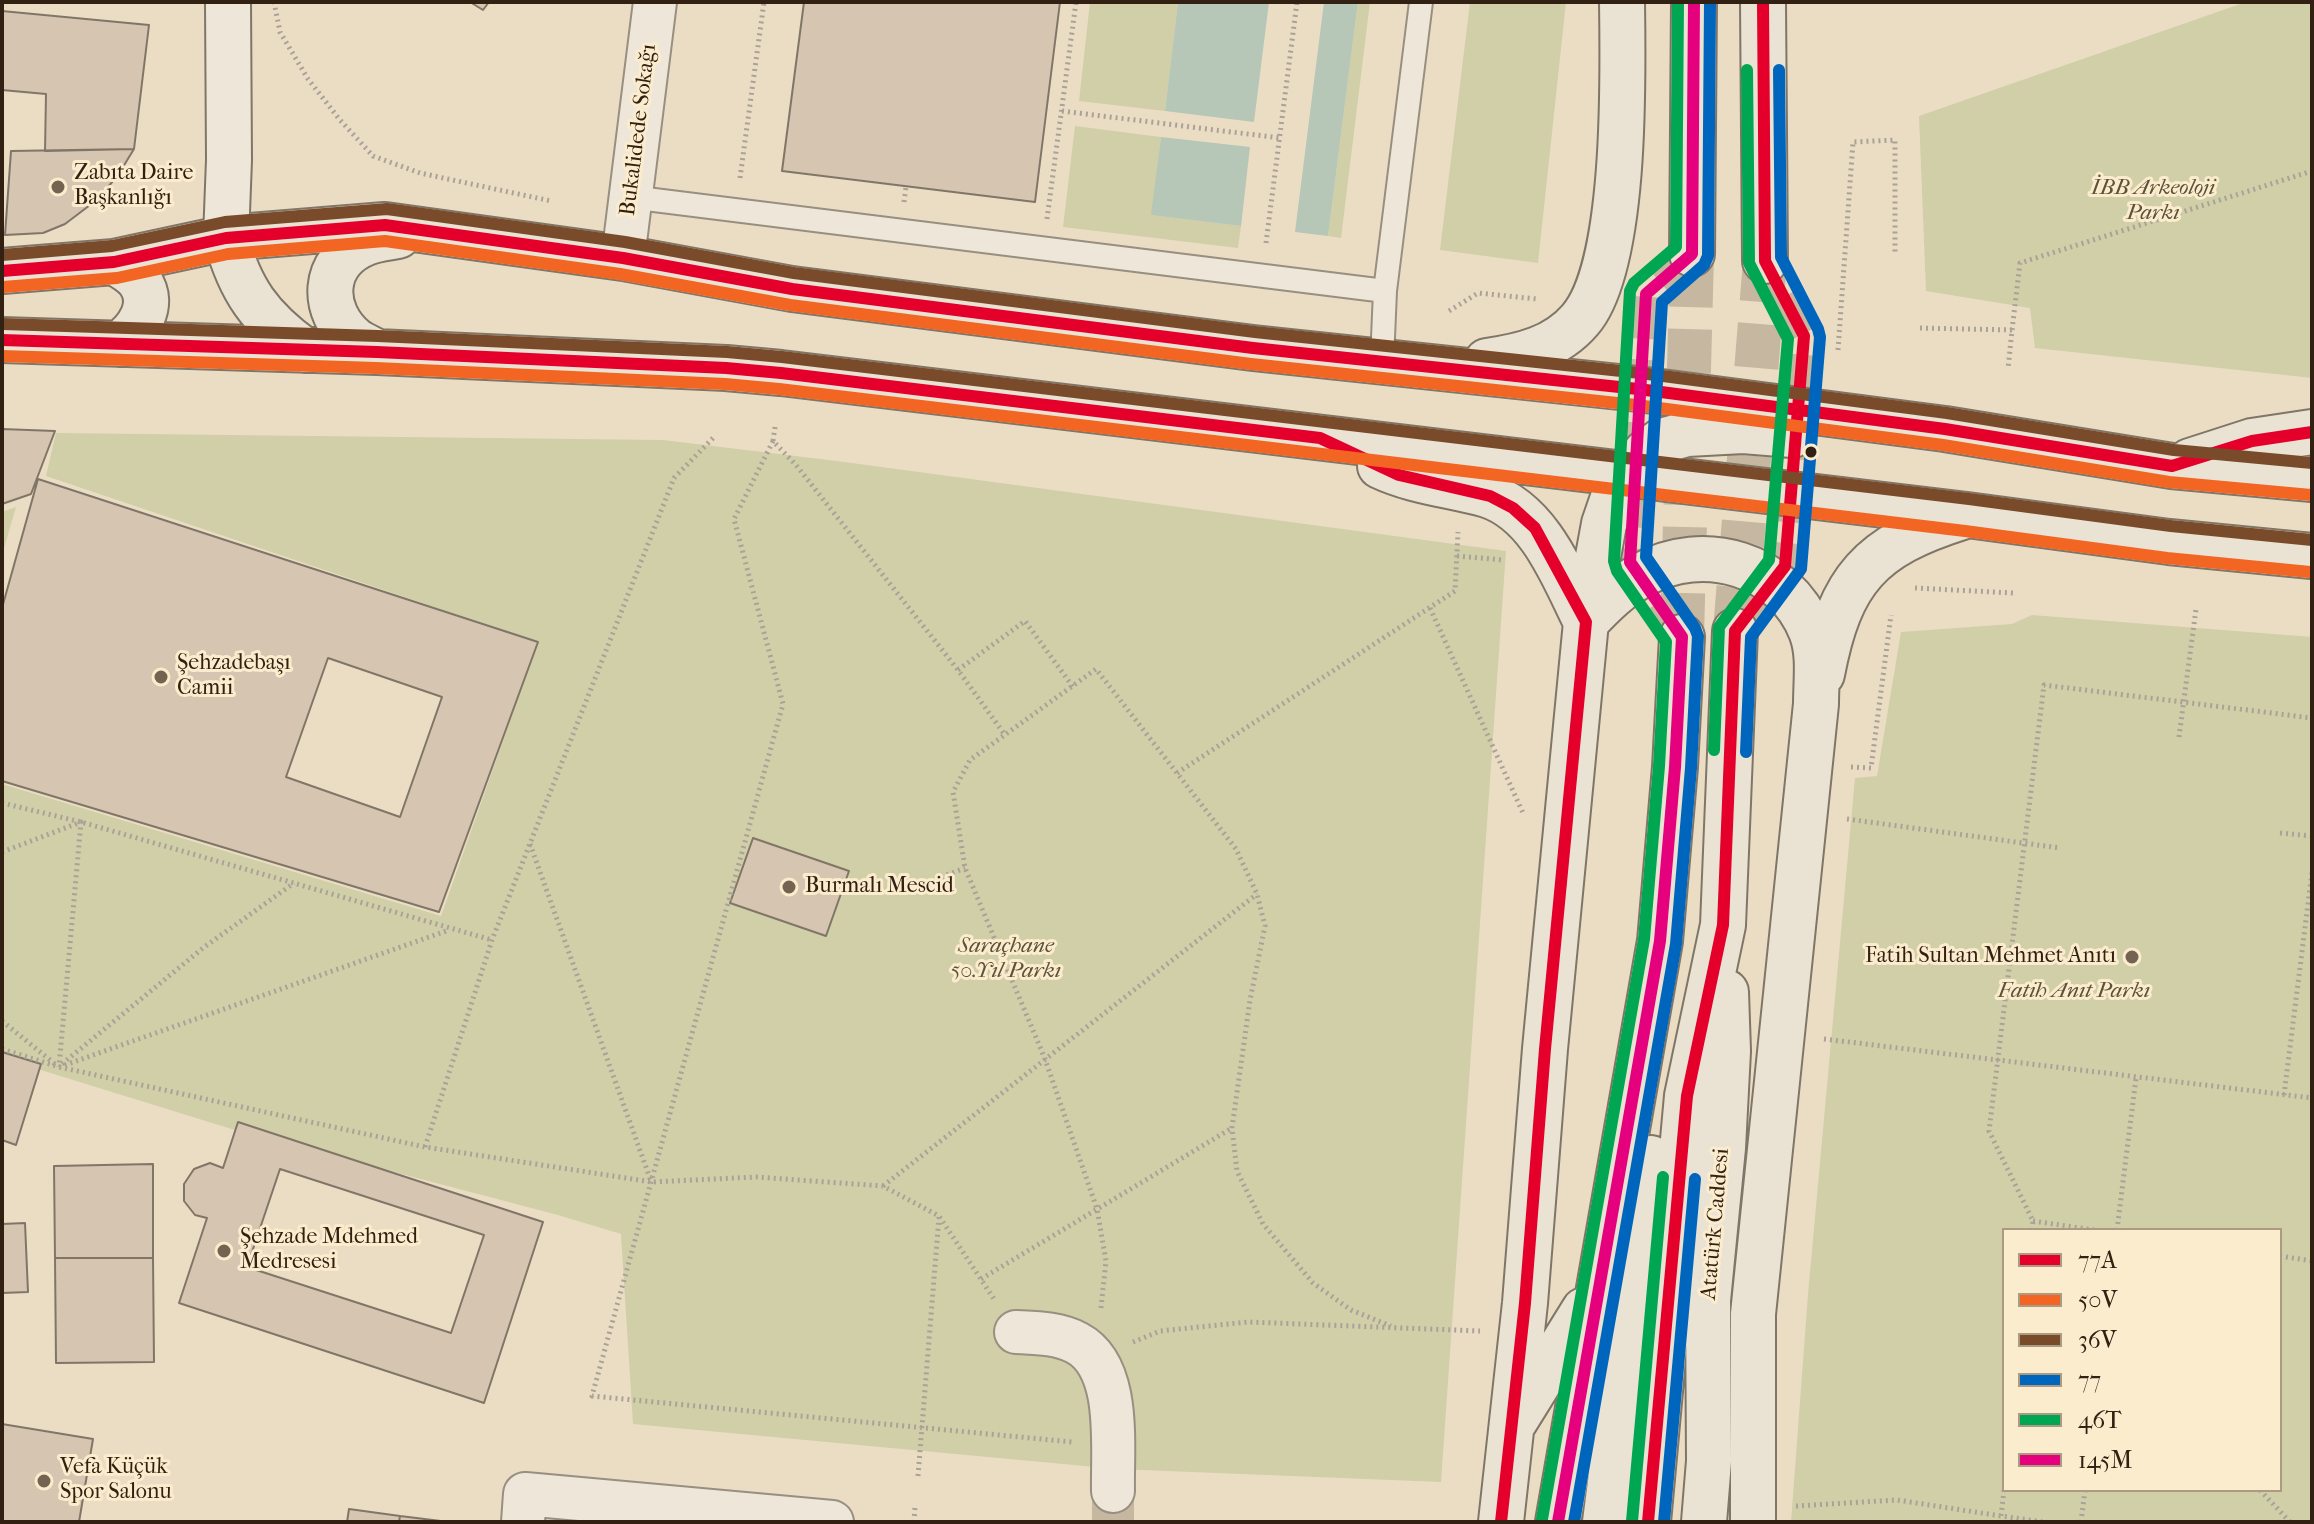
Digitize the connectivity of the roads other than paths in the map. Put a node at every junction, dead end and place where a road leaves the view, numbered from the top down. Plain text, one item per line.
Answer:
1 (228, 2) edge
2 (655, 2) edge
3 (1421, 2) edge
4 (1622, 2) edge
5 (1694, 2) edge
6 (1763, 2) edge
7 (630, 197) junction
8 (427, 229) junction
9 (226, 238) junction
10 (1692, 254) dead end
11 (623, 258) junction
12 (1765, 261) dead end
13 (114, 262) junction
14 (2, 271) edge
15 (1385, 291) junction
16 (2, 340) edge
17 (119, 344) junction
18 (304, 350) junction
19 (377, 352) junction
20 (1382, 361) junction
21 (1444, 368) junction
22 (1945, 429) junction
23 (2312, 432) edge
24 (1320, 438) junction
25 (2172, 466) junction
26 (1627, 475) junction
27 (2312, 479) edge
28 (1967, 515) junction
29 (2312, 556) edge
30 (1586, 622) junction
31 (1735, 631) tunnel mouth
32 (1682, 637) tunnel mouth
33 (1816, 704) junction
34 (1723, 925) junction
35 (1660, 941) junction
36 (1598, 1287) junction
37 (1753, 1314) junction
38 (1016, 1332) road end
39 (1513, 1425) junction
40 (1709, 1461) junction
41 (1113, 1491) tunnel mouth
42 (524, 1508) edge
43 (832, 1522) edge
44 (1501, 1522) edge
45 (1558, 1522) edge
46 (1605, 1522) edge
47 (1648, 1522) edge
48 (1704, 1522) edge
49 (1753, 1522) edge

1 - 9 main road
2 - 7 street, Bukalidede Sokağı
3 - 15 lane
4 - 21 main road
5 - 10 main road
6 - 12 main road
7 - 11 street, Bukalidede Sokağı
7 - 15 lane
8 - 9 main road
8 - 11 main road
8 - 19 main road
9 - 13 main road
9 - 18 main road
11 - 20 main road
13 - 14 main road
13 - 17 main road
15 - 20 lane
16 - 17 main road
17 - 18 main road
18 - 19 main road
19 - 24 main road
20 - 21 main road
21 - 22 main road
22 - 25 main road
22 - 26 main road
23 - 25 main road
24 - 26 main road
24 - 30 main road
25 - 27 main road
26 - 28 main road
26 - 30 main road
28 - 29 main road
28 - 33 main road
30 - 33 main road
30 - 39 main road
31 - 34 main road
32 - 35 main road
33 - 37 main road
34 - 40 main road, Atatürk Caddesi
34 - 47 main road
35 - 36 main road
35 - 46 main road
36 - 39 main road
36 - 45 main road
37 - 40 main road
37 - 49 main road
38 - 41 street
39 - 44 main road
40 - 48 main road, Atatürk Caddesi
42 - 43 street

